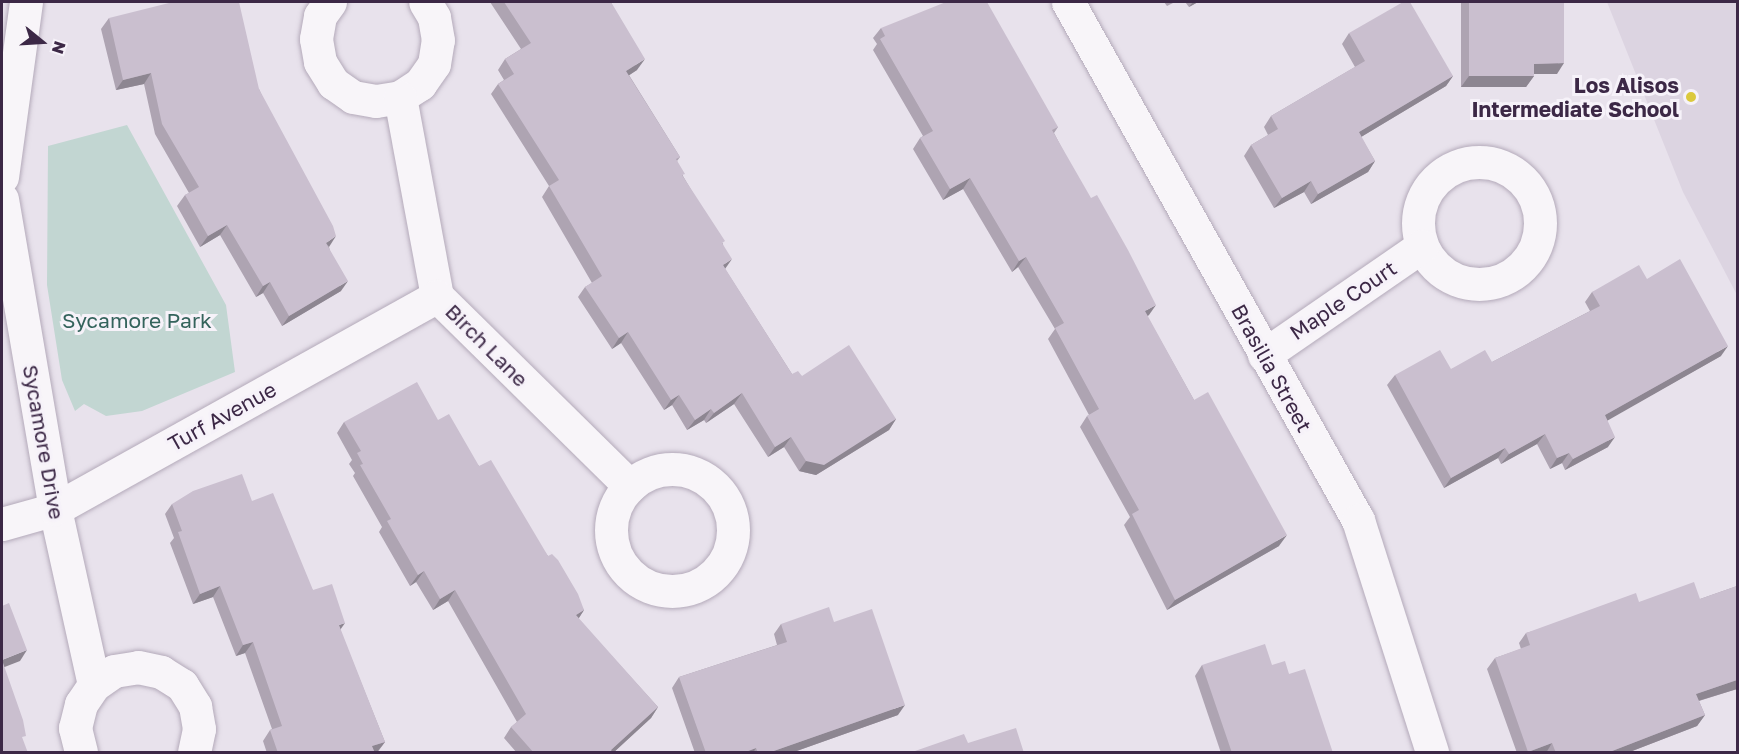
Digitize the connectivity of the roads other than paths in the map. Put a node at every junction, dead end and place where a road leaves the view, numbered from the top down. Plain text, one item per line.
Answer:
1 (26, 2) edge
2 (330, 2) edge
3 (425, 2) edge
4 (1068, 2) edge
5 (400, 97) junction
6 (2, 177) edge
7 (2, 199) edge
8 (1422, 246) dead end
9 (437, 296) junction
10 (1264, 355) junction
11 (630, 486) dead end
12 (55, 509) junction
13 (2, 524) edge
14 (94, 685) junction
15 (81, 753) edge
16 (194, 753) edge
17 (1432, 753) edge

1 - 6 street
2 - 5 street
3 - 5 street
4 - 10 street, Brasilia Street
5 - 9 street, Birch Lane
7 - 12 street, Sycamore Drive
8 - 10 street, Maple Court
9 - 11 street, Birch Lane
9 - 12 street, Turf Avenue
10 - 17 street, Brasilia Street
12 - 13 street, Turf Avenue
12 - 14 street, Sycamore Drive
14 - 15 street
14 - 16 street

